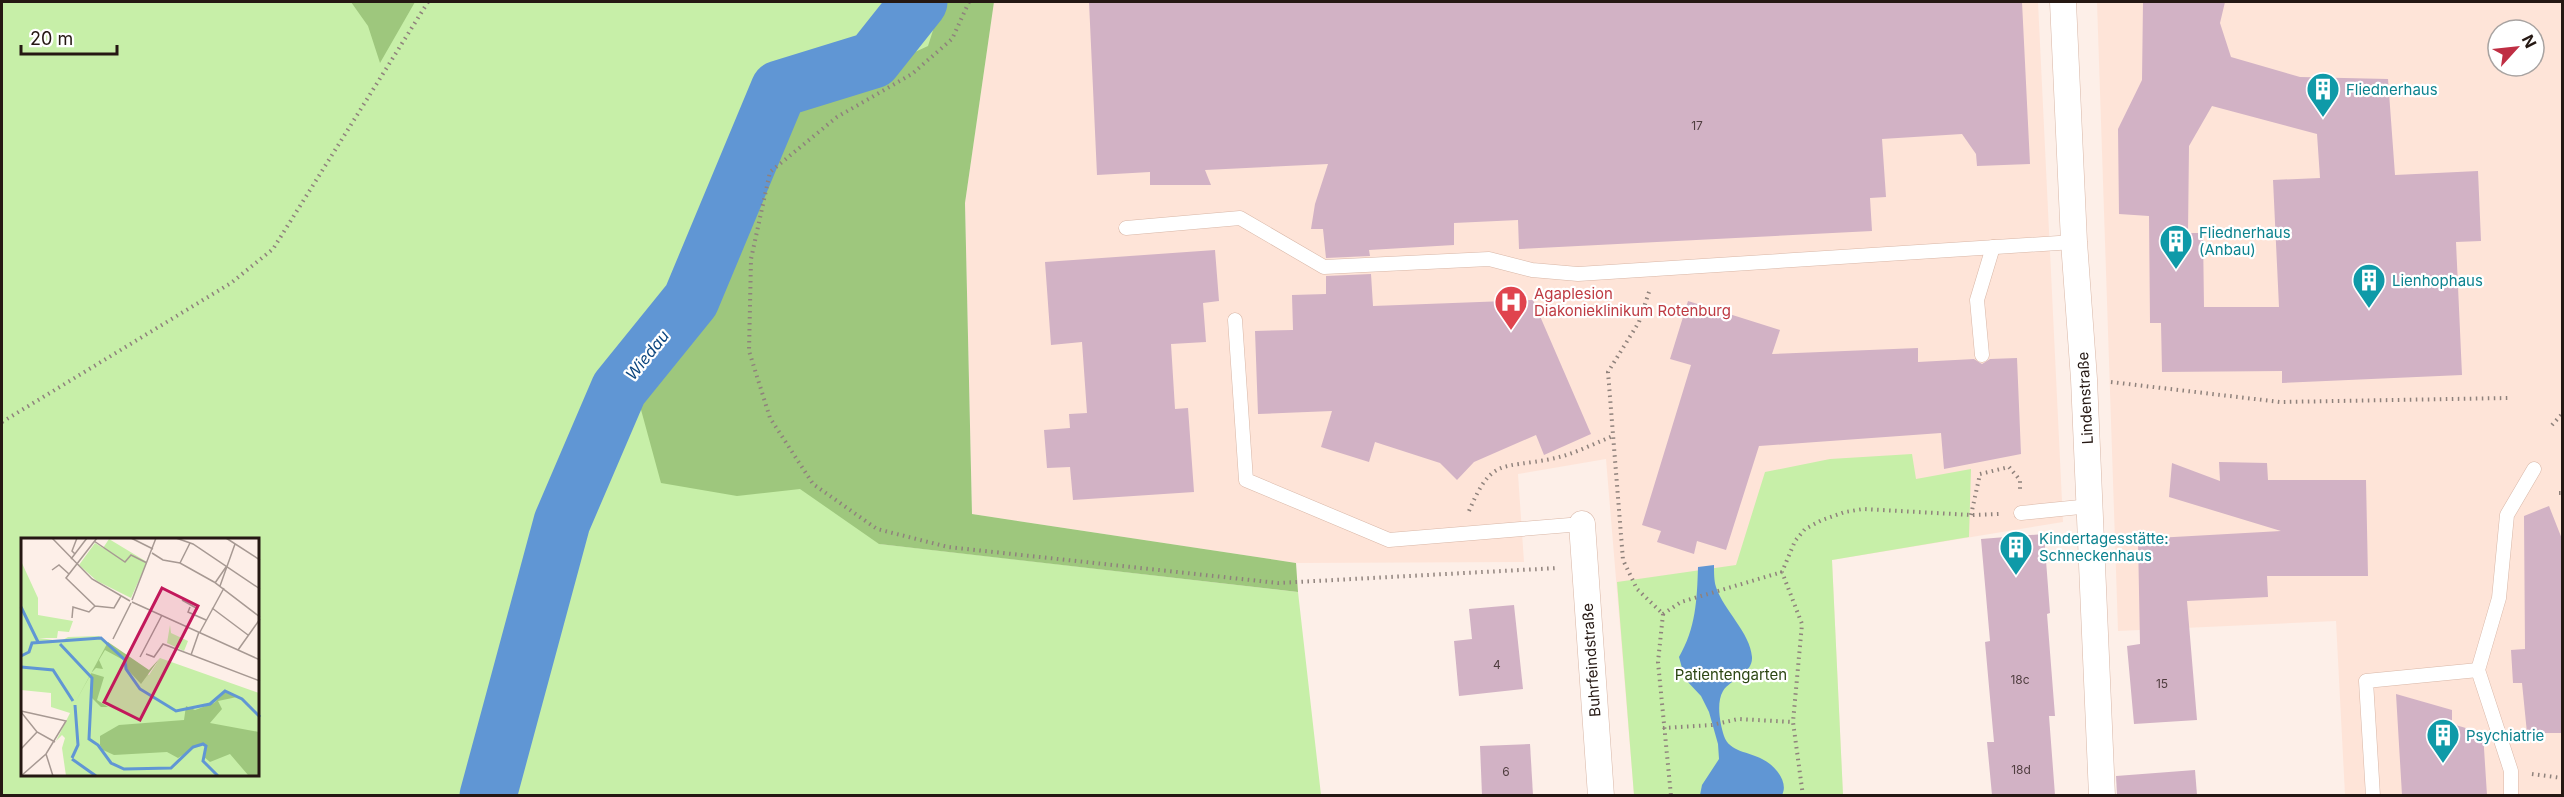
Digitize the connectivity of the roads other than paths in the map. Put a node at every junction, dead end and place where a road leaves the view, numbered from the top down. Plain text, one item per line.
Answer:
1 (2063, 2) edge
2 (1126, 228) dead end
3 (2074, 242) junction
4 (1993, 246) junction
5 (1235, 320) dead end
6 (1982, 355) dead end
7 (2534, 469) dead end
8 (2090, 506) junction
9 (2021, 513) road end
10 (1582, 524) joint
11 (2478, 670) junction
12 (1601, 795) edge
13 (2102, 795) edge
14 (2373, 795) edge
15 (2511, 795) edge

1 - 3 street, Lindenstraße
2 - 4 lane
3 - 4 lane
3 - 8 street, Lindenstraße
4 - 6 lane
5 - 10 lane
7 - 11 lane
8 - 9 lane
8 - 13 street, Lindenstraße
10 - 12 street, Buhrfeindstraße
11 - 14 lane
11 - 15 lane

